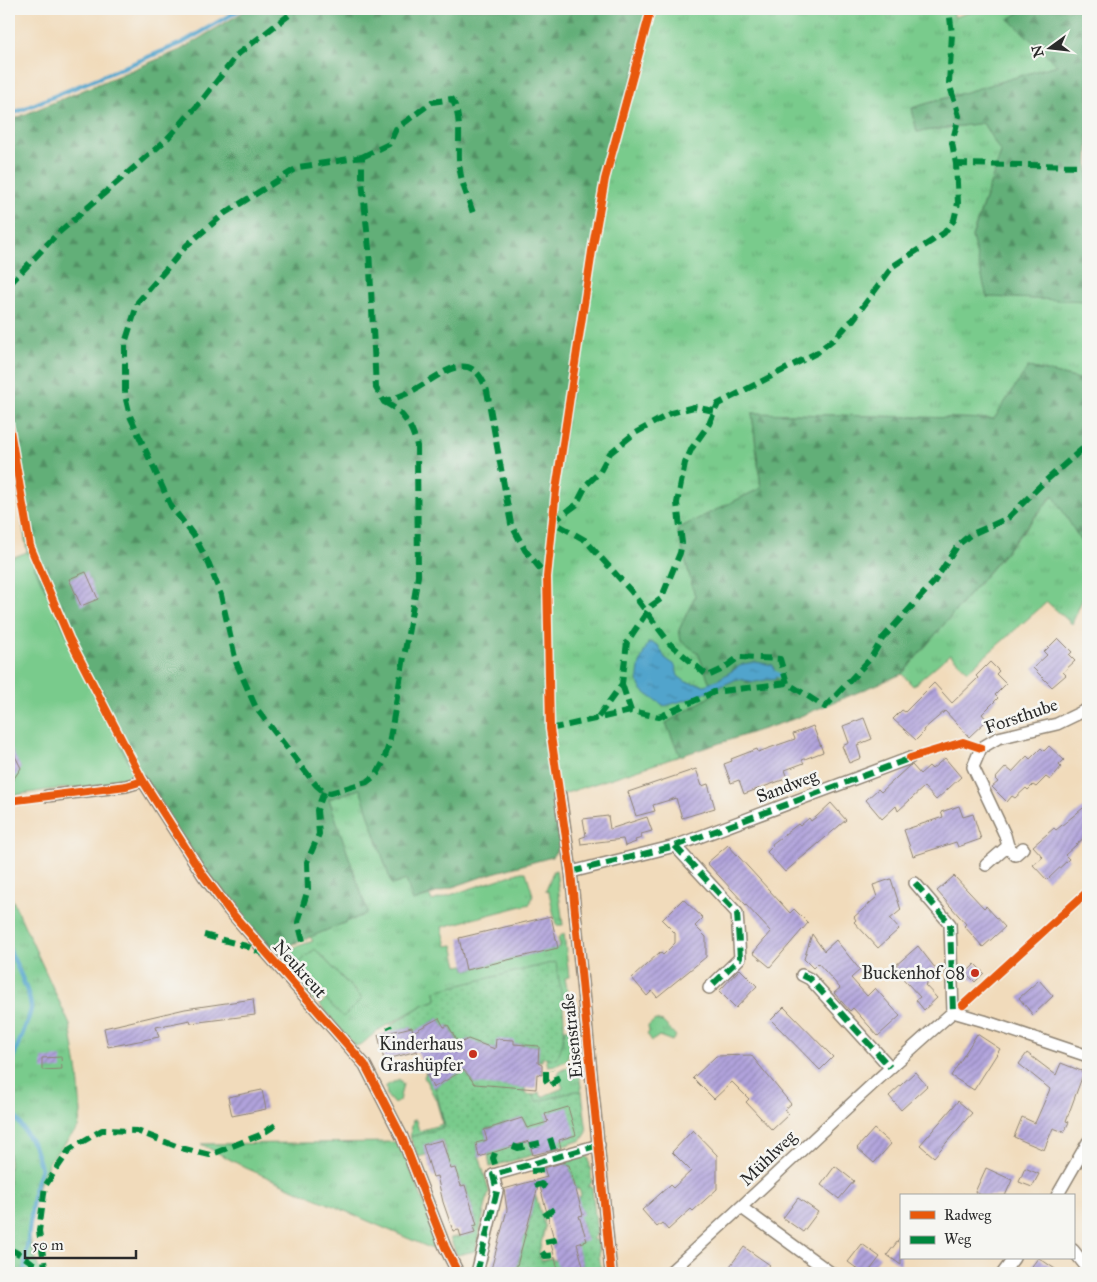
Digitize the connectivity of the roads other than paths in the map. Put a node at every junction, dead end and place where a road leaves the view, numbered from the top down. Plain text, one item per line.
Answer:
1 (1088, 709) edge
2 (910, 758) dead end
3 (560, 795) dead end
4 (47, 796) dead end
5 (675, 846) junction
6 (1008, 846) junction
7 (1023, 848) dead end
8 (986, 865) dead end
9 (571, 872) junction
10 (915, 883) dead end
11 (802, 975) dead end
12 (708, 988) dead end
13 (953, 1012) junction
14 (1088, 1056) edge
15 (890, 1067) junction
16 (1088, 1142) edge
17 (599, 1145) junction
18 (1058, 1194) edge
19 (742, 1208) junction
20 (1074, 1251) edge
21 (1013, 1260) edge
22 (1088, 1269) edge
23 (458, 1273) edge
24 (477, 1273) edge
25 (611, 1273) edge
26 (669, 1273) edge
27 (831, 1273) edge
28 (1003, 1273) edge

1 - 6 street, Forsthube
2 - 5 street, Sandweg
3 - 9 street, Eisenstraße
4 - 23 street, Neukreut
5 - 9 street, Sandweg
5 - 12 street
6 - 7 street
6 - 8 street
9 - 17 street, Eisenstraße
10 - 13 street
11 - 15 street
13 - 14 street
13 - 15 street, Mühlweg
15 - 19 street, Mühlweg
16 - 18 street
17 - 24 street
17 - 25 street, Eisenstraße
19 - 26 street, Mühlweg
19 - 27 street
20 - 22 street
21 - 28 street

